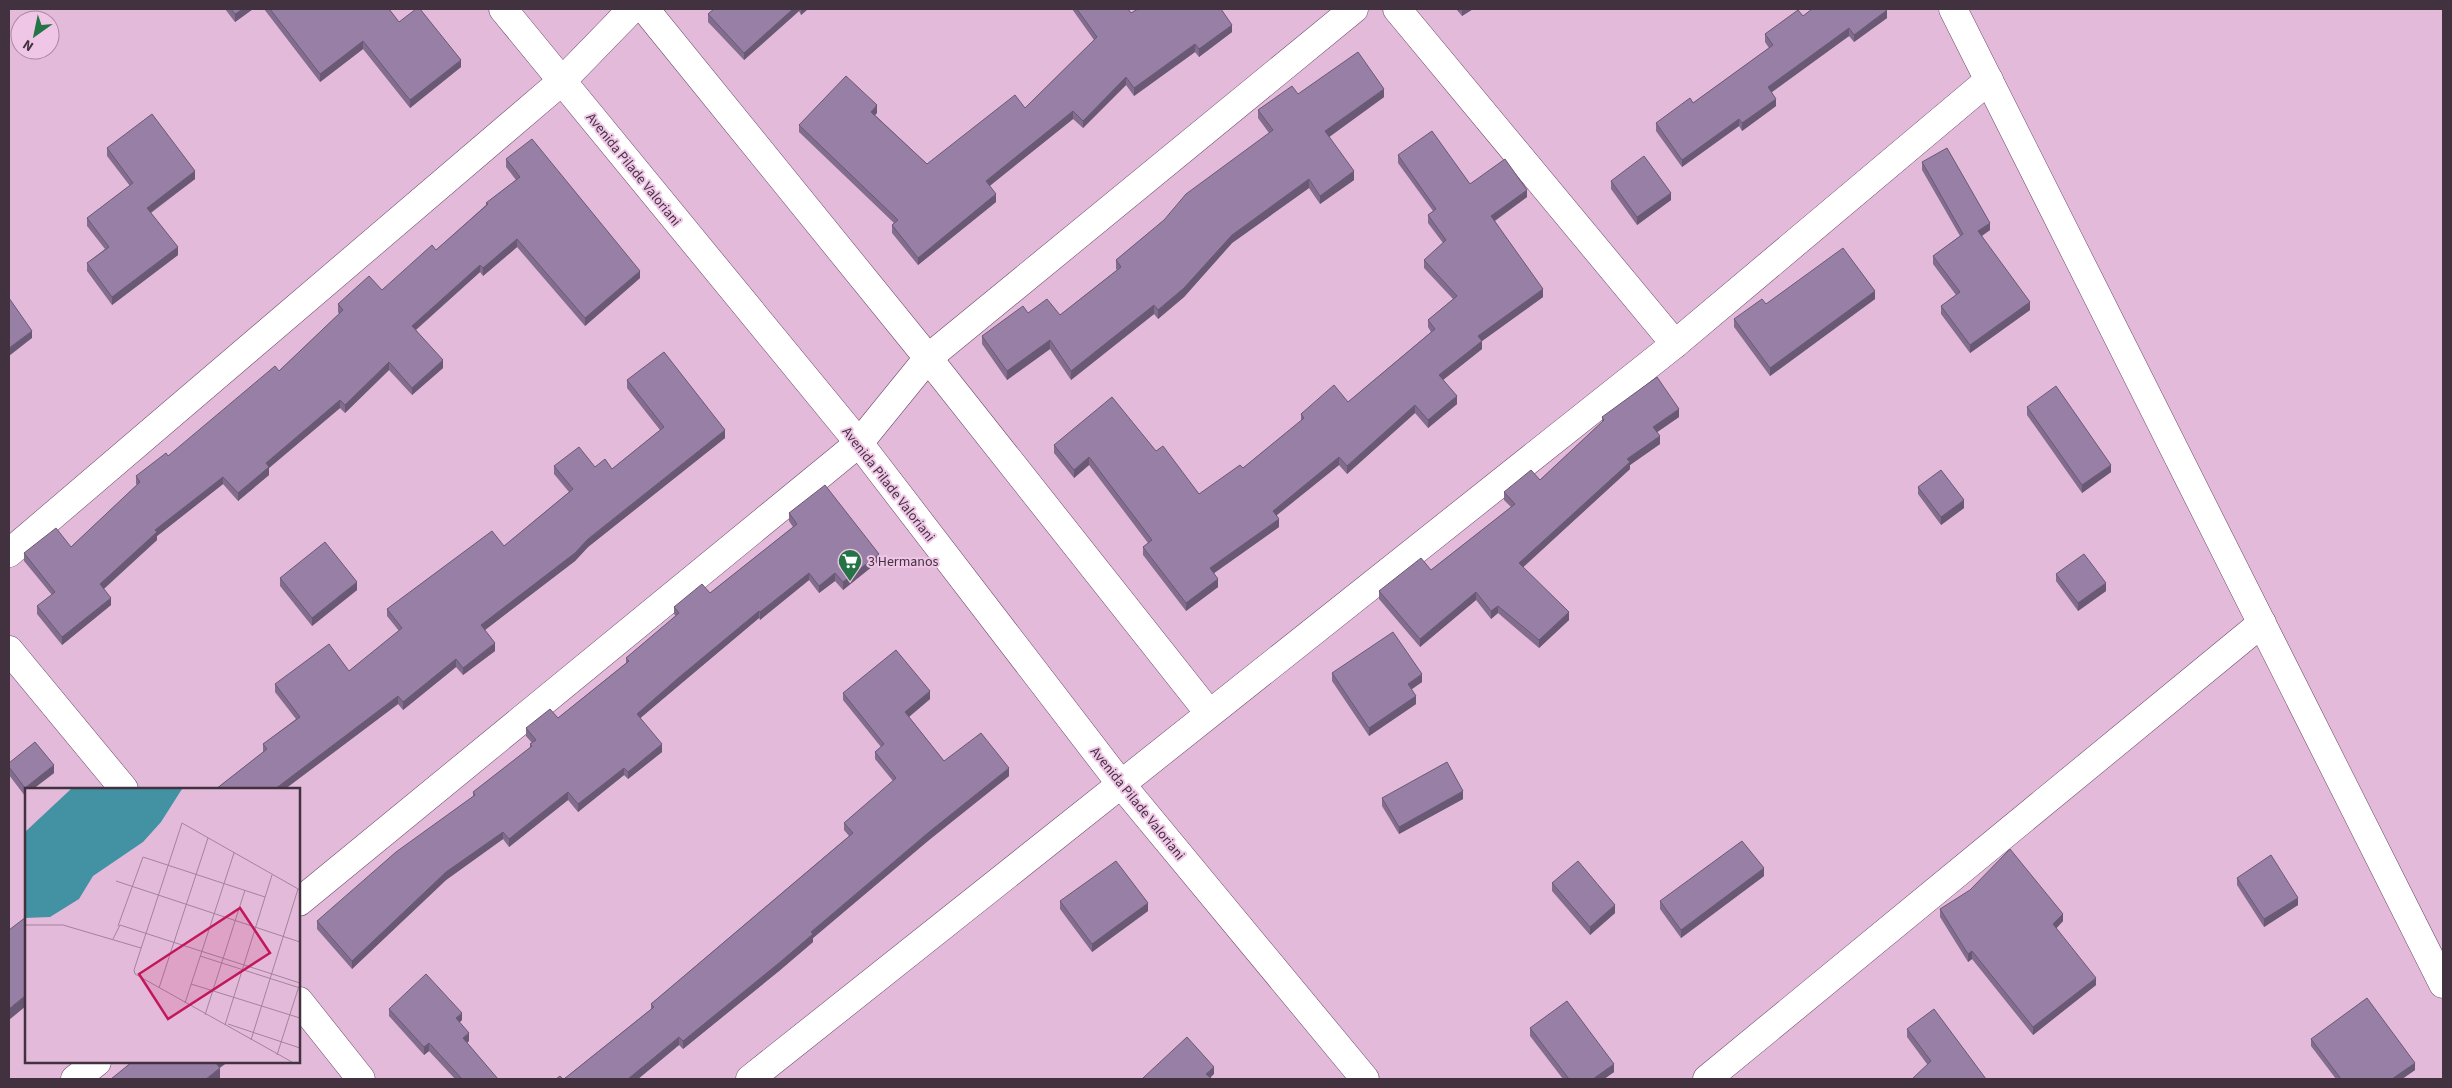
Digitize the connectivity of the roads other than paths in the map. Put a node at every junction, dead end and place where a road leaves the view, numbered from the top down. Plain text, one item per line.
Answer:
1 (503, 9) edge
2 (632, 9) edge
3 (645, 9) edge
4 (1354, 9) edge
5 (1397, 9) edge
6 (1953, 9) edge
7 (1989, 80) junction
8 (562, 81) junction
9 (1675, 344) junction
10 (928, 358) junction
11 (859, 443) junction
12 (9, 553) edge
13 (2262, 623) junction
14 (9, 650) edge
15 (1209, 713) junction
16 (1120, 784) junction
17 (123, 788) edge
18 (300, 901) edge
19 (2443, 984) edge
20 (300, 1002) edge
21 (97, 1063) edge
22 (75, 1079) edge
23 (361, 1079) edge
24 (750, 1079) edge
25 (1365, 1079) edge
26 (1707, 1079) edge

1 - 8 street, Avenida Pilade Valoriani
2 - 8 street
3 - 10 street
4 - 10 street
5 - 9 street
6 - 7 street
7 - 9 street
7 - 13 street
8 - 11 street, Avenida Pilade Valoriani
8 - 12 street
9 - 15 street
10 - 11 street
10 - 15 street
11 - 16 street, Avenida Pilade Valoriani
11 - 18 street
13 - 19 street
13 - 26 street
14 - 17 street
15 - 16 street
16 - 24 street
16 - 25 street, Avenida Pilade Valoriani
20 - 23 street
21 - 22 street

